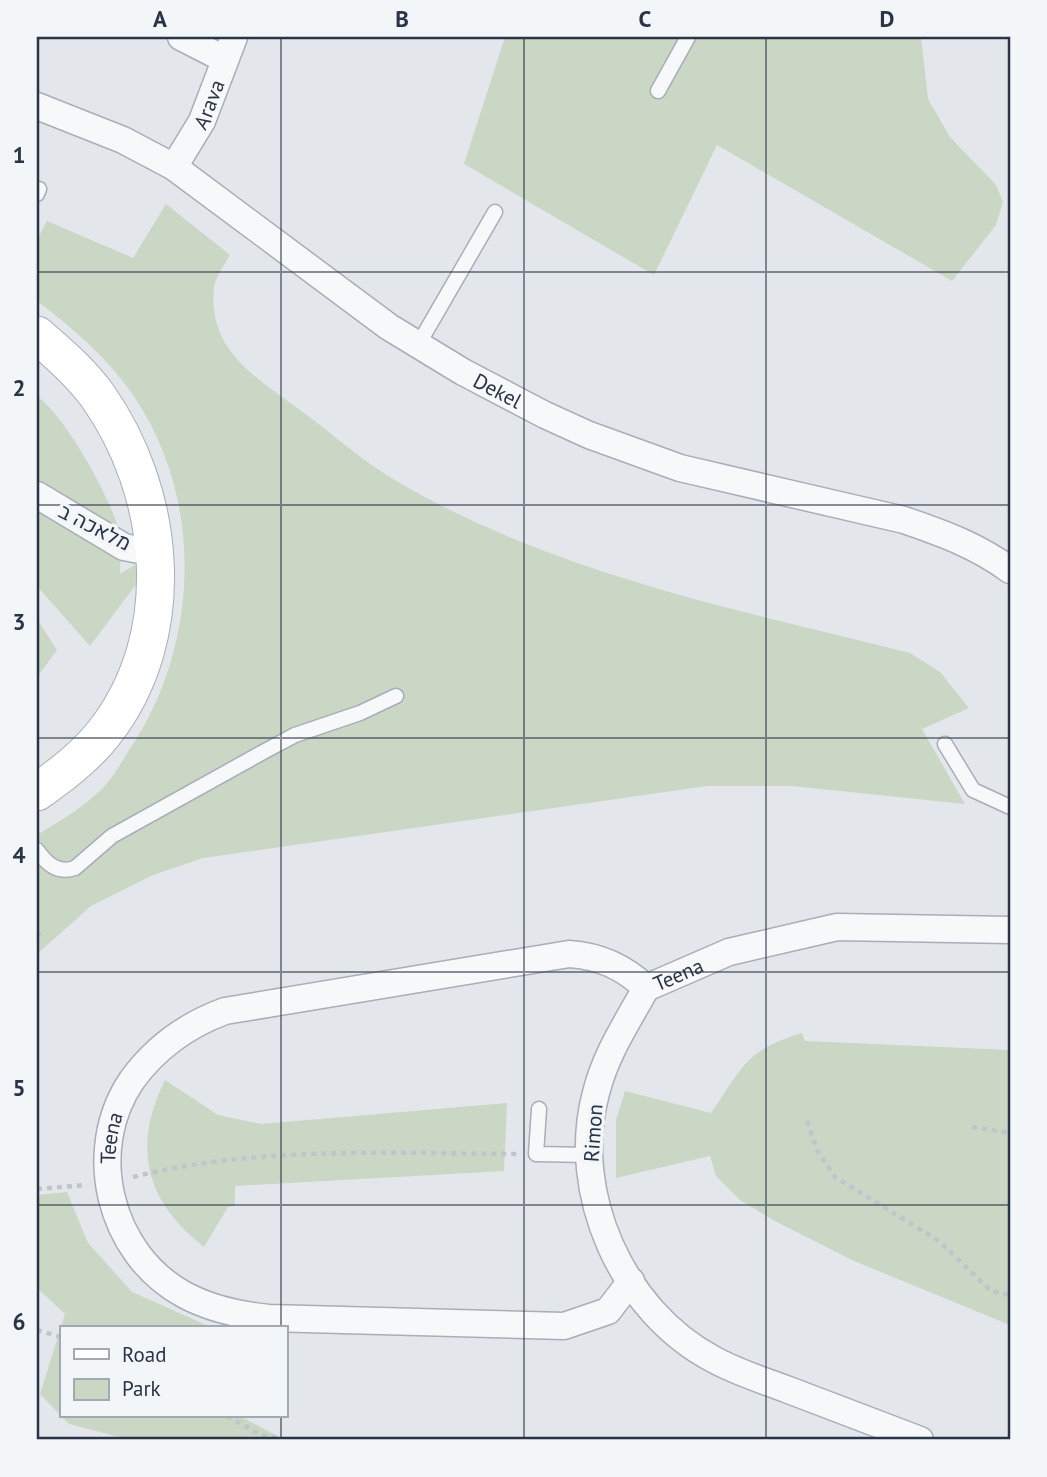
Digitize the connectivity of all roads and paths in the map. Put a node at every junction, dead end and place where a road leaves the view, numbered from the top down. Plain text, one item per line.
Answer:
1 (181, 37) edge
2 (688, 37) edge
3 (229, 48) edge
4 (658, 91) dead end
5 (37, 106) edge
6 (174, 167) junction
7 (495, 212) dead end
8 (37, 335) edge
9 (418, 345) junction
10 (37, 495) edge
11 (155, 553) junction
12 (1010, 570) edge
13 (396, 696) dead end
14 (945, 744) dead end
15 (37, 792) edge
16 (1010, 807) edge
17 (37, 850) edge
18 (43, 929) dead end
19 (1010, 930) edge
20 (37, 936) edge
21 (646, 988) junction
22 (540, 1109) dead end
23 (807, 1121) dead end
24 (972, 1127) dead end
25 (1010, 1133) edge
26 (536, 1154) junction
27 (589, 1155) junction
28 (108, 1183) junction
29 (37, 1189) edge
30 (631, 1281) junction
31 (1010, 1295) edge
32 (37, 1330) edge
33 (60, 1337) edge
34 (231, 1418) edge
35 (287, 1440) edge
36 (920, 1440) edge

1 - 3 street
2 - 4 lane
3 - 6 street, Arava
5 - 6 street, Dekel
6 - 9 street, Dekel
7 - 9 lane
8 - 11 main road
9 - 12 street, Dekel
10 - 11 street, מלאכה ב
11 - 15 main road
13 - 17 lane
14 - 16 lane
18 - 20 path
19 - 21 street, Teena
21 - 27 street, Rimon
21 - 28 street, Teena
22 - 26 lane
23 - 31 path
24 - 25 path
26 - 27 lane
26 - 28 path
27 - 30 street, Rimon
28 - 29 path
28 - 30 street, Teena
30 - 36 street
32 - 33 path
34 - 35 path

